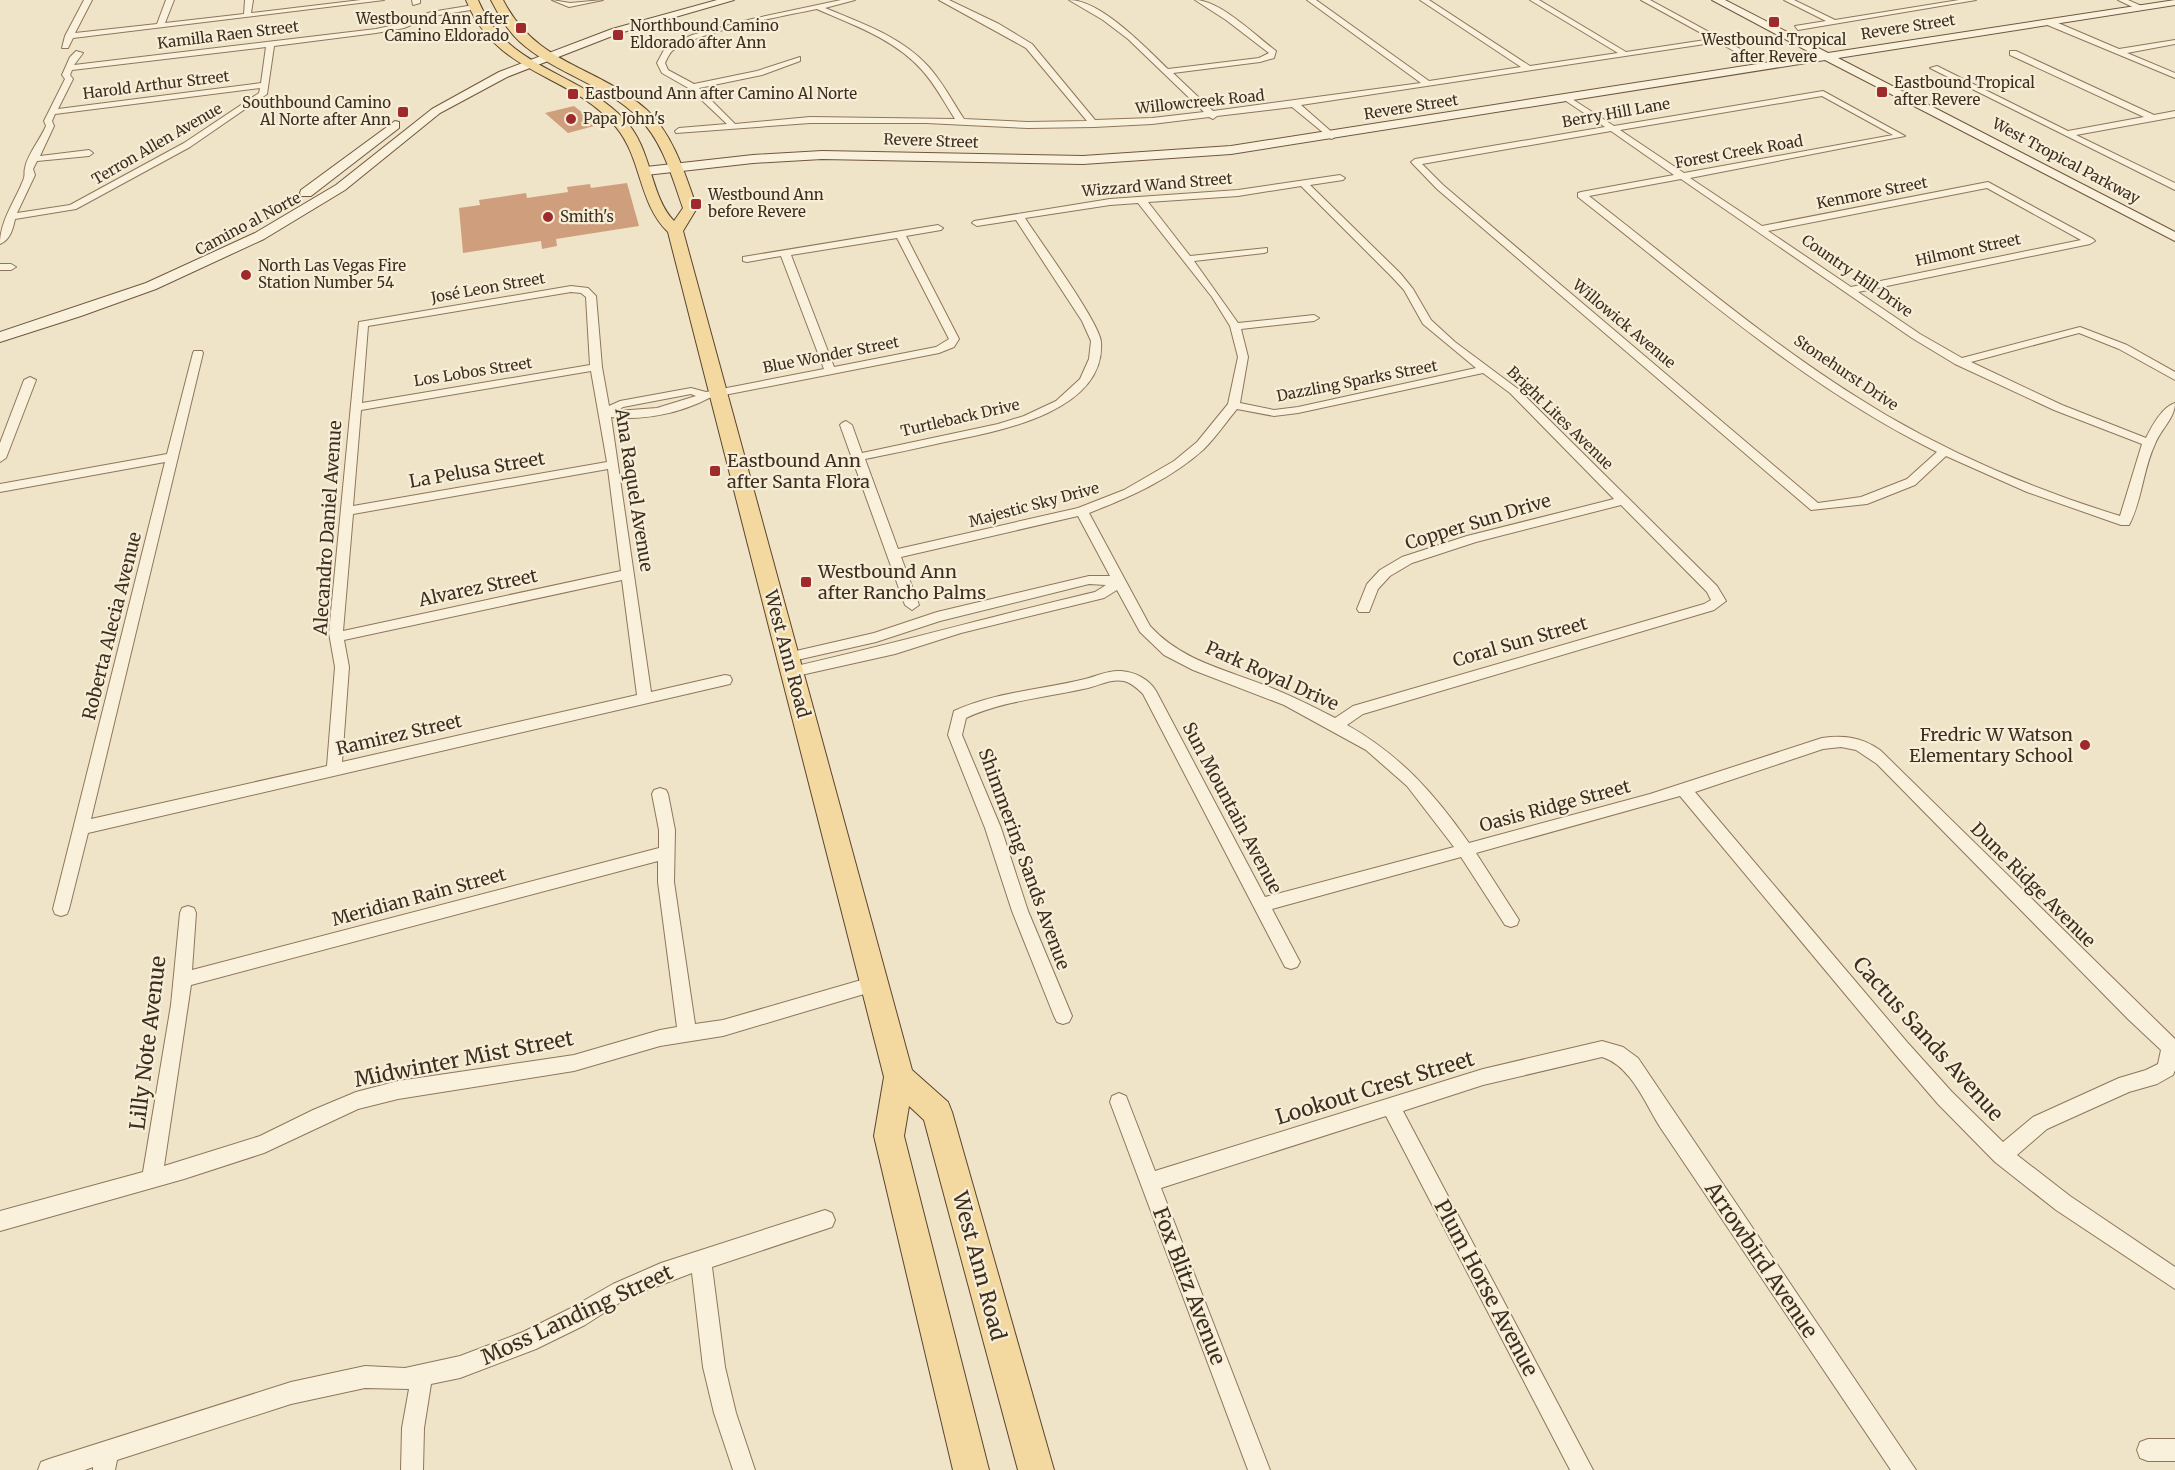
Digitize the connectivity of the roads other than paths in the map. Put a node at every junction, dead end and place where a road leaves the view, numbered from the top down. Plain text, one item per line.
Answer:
1 (88, 0) edge
2 (170, 0) edge
3 (249, 0) edge
4 (380, 0) edge
5 (497, 0) edge
6 (556, 0) edge
7 (600, 0) edge
8 (697, 0) edge
9 (729, 0) edge
10 (851, 0) edge
11 (943, 0) edge
12 (1073, 0) edge
13 (1199, 0) edge
14 (1311, 0) edge
15 (1424, 0) edge
16 (1534, 0) edge
17 (1645, 0) edge
18 (1717, 0) edge
19 (1788, 0) edge
20 (1901, 0) edge
21 (1972, 0) edge
22 (2122, 0) edge
23 (2175, 2) edge
24 (334, 3) edge
25 (473, 4) edge
26 (818, 7) junction
27 (1920, 8) junction
28 (2142, 8) junction
29 (247, 15) junction
30 (1834, 22) junction
31 (2048, 22) junction
32 (160, 25) junction
33 (1798, 28) dead end
34 (69, 36) junction
35 (1719, 40) junction
36 (2175, 42) edge
37 (270, 44) junction
38 (65, 46) dead end
39 (2118, 52) junction
40 (79, 53) dead end
41 (544, 53) junction
42 (2013, 53) dead end
43 (1625, 54) junction
44 (1828, 56) junction
45 (1751, 57) dead end
46 (797, 59) dead end
47 (523, 61) junction
48 (70, 68) junction
49 (1934, 68) dead end
50 (1529, 69) junction
51 (1168, 71) junction
52 (2175, 76) edge
53 (1428, 84) junction
54 (264, 85) junction
55 (693, 87) junction
56 (1569, 99) junction
57 (1294, 104) junction
58 (51, 112) junction
59 (2175, 114) edge
60 (1213, 116) junction
61 (406, 118) junction
62 (2153, 118) junction
63 (961, 121) junction
64 (1094, 124) junction
65 (732, 125) junction
66 (1611, 128) junction
67 (679, 131) dead end
68 (2066, 134) junction
69 (1331, 136) junction
70 (1901, 136) joint
71 (89, 153) dead end
72 (360, 153) junction
73 (383, 153) junction
74 (33, 159) junction
75 (1415, 162) joint
76 (676, 168) junction
77 (646, 171) junction
78 (1682, 176) junction
79 (1340, 178) dead end
80 (1304, 184) junction
81 (342, 186) junction
82 (2175, 187) edge
83 (1581, 195) joint
84 (1141, 200) junction
85 (11, 217) junction
86 (1019, 217) junction
87 (977, 223) dead end
88 (938, 228) dead end
89 (1762, 229) junction
90 (675, 231) junction
91 (900, 234) junction
92 (2175, 237) edge
93 (0, 241) edge
94 (2090, 241) joint
95 (1264, 250) dead end
96 (785, 253) junction
97 (747, 259) dead end
98 (1188, 259) junction
99 (584, 290) joint
100 (1852, 290) junction
101 (1314, 318) dead end
102 (0, 324) edge
103 (363, 324) joint
104 (1235, 326) junction
105 (0, 337) edge
106 (198, 352) dead end
107 (1959, 362) junction
108 (596, 367) junction
109 (1486, 369) junction
110 (830, 371) junction
111 (2175, 377) edge
112 (30, 380) dead end
113 (712, 394) junction
114 (1234, 405) junction
115 (2175, 406) edge
116 (356, 407) junction
117 (605, 413) junction
118 (846, 425) dead end
119 (2147, 442) junction
120 (1945, 451) junction
121 (173, 457) junction
122 (858, 457) junction
123 (0, 458) edge
124 (613, 464) junction
125 (0, 488) edge
126 (1623, 500) junction
127 (347, 511) junction
128 (1082, 511) junction
129 (894, 554) junction
130 (628, 574) junction
131 (1121, 581) junction
132 (1719, 601) joint
133 (912, 605) dead end
134 (1364, 609) dead end
135 (336, 638) junction
136 (790, 664) junction
137 (725, 680) dead end
138 (645, 699) junction
139 (958, 715) joint
140 (1336, 725) junction
141 (1857, 743) joint
142 (334, 770) junction
143 (1684, 790) junction
144 (660, 794) dead end
145 (81, 828) junction
146 (1464, 850) junction
147 (666, 852) junction
148 (1261, 905) junction
149 (61, 909) dead end
150 (188, 913) dead end
151 (1511, 920) dead end
152 (1291, 962) dead end
153 (181, 980) junction
154 (875, 984) junction
155 (1064, 1016) dead end
156 (687, 1033) junction
157 (1616, 1053) joint
158 (900, 1077) junction
159 (1119, 1102) dead end
160 (1391, 1107) junction
161 (2002, 1155) junction
162 (152, 1179) junction
163 (1149, 1182) junction
164 (825, 1220) dead end
165 (0, 1221) edge
166 (701, 1259) junction
167 (2175, 1280) edge
168 (422, 1375) junction
169 (2148, 1450) dead end
170 (2175, 1450) edge
171 (105, 1461) edge
172 (49, 1470) edge
173 (412, 1470) edge
174 (744, 1470) edge
175 (971, 1470) edge
176 (1036, 1470) edge
177 (1258, 1470) edge
178 (1582, 1470) edge
179 (1905, 1470) edge

1 - 34 street
2 - 32 street
3 - 29 street
4 - 24 street
5 - 41 main road
6 - 7 street
8 - 41 main road
9 - 41 main road
10 - 26 street
11 - 64 street
12 - 51 street
13 - 51 street
14 - 53 street
15 - 50 street
16 - 43 street
17 - 35 street
18 - 44 main road, West Tropical Parkway
19 - 30 street
20 - 27 street
21 - 27 street
22 - 28 street
23 - 28 main road, Revere Street
24 - 29 street
25 - 37 street, Kamilla Raen Street
25 - 47 main road, West Ann Road
26 - 55 street
26 - 63 street
27 - 30 street
28 - 31 main road, Revere Street
29 - 32 street
30 - 33 street
31 - 39 street
31 - 44 main road, Revere Street
32 - 34 street
34 - 38 street
35 - 43 street, Willowcreek Road
35 - 45 street
36 - 39 street
37 - 48 street, Kamilla Raen Street
37 - 54 street
39 - 52 street
40 - 48 street
41 - 47 main road, Camino al Norte
41 - 76 main road
42 - 62 street
43 - 50 street, Willowcreek Road
44 - 56 main road, Revere Street
44 - 92 main road, West Tropical Parkway
46 - 55 street
47 - 61 main road, Camino al Norte
47 - 73 main road, Camino al Norte
47 - 77 main road, West Ann Road
48 - 58 street
49 - 68 street
50 - 53 street, Willowcreek Road
51 - 60 street
53 - 57 street, Willowcreek Road
54 - 58 street, Harold Arthur Street
54 - 85 street, Terron Allen Avenue
55 - 65 street
56 - 66 street, Country Hill Drive
56 - 69 main road, Revere Street
57 - 60 street, Willowcreek Road
57 - 69 street
58 - 74 street
59 - 62 street
60 - 64 street, Willowcreek Road
61 - 72 main road, Camino al Norte
61 - 73 main road
62 - 68 street
63 - 64 street, Willowcreek Road
63 - 65 street, Willowcreek Road
65 - 67 street, Willowcreek Road
66 - 70 street, Berry Hill Lane
66 - 75 street, Berry Hill Lane
66 - 78 street, Country Hill Drive
68 - 82 street
69 - 76 main road, Revere Street
70 - 78 street, Forest Creek Road
71 - 74 street
72 - 81 main road
72 - 102 main road, Camino al Norte
73 - 81 main road, Camino al Norte
74 - 85 street
75 - 120 street, Willowick Avenue
76 - 77 main road, Revere Street
76 - 90 main road
77 - 90 main road, West Ann Road
78 - 83 street, Forest Creek Road
78 - 89 street, Country Hill Drive
79 - 80 street, Wizzard Wand Street
80 - 84 street, Wizzard Wand Street
80 - 109 street, Bright Lites Avenue
81 - 105 main road, Camino al Norte
83 - 120 street, Stonehurst Drive
84 - 86 street, Wizzard Wand Street
84 - 98 street, Majestic Sky Drive
85 - 93 street
86 - 87 street, Wizzard Wand Street
86 - 122 street, Turtleback Drive
88 - 91 street
89 - 94 street, Kenmore Street
89 - 100 street, Country Hill Drive
90 - 113 main road, West Ann Road
91 - 96 street
91 - 110 street, Blue Wonder Street
94 - 100 street, Hilmont Street
95 - 98 street
96 - 97 street
96 - 110 street
98 - 104 street, Majestic Sky Drive
99 - 103 street, José Leon Street
99 - 108 street, Ana Raquel Avenue
100 - 107 street, Country Hill Drive
101 - 104 street
103 - 116 street, Alecandro Daniel Avenue
104 - 114 street, Majestic Sky Drive
106 - 121 street, Roberta Alecia Avenue
107 - 111 street
107 - 119 street, Country Hill Drive
108 - 116 street, Los Lobos Street
108 - 117 street, Ana Raquel Avenue
109 - 114 street, Dazzling Sparks Street
109 - 126 street, Bright Lites Avenue
110 - 113 street, Blue Wonder Street
112 - 123 street
113 - 117 street, Blue Wonder Street
113 - 136 main road, West Ann Road
114 - 128 street, Majestic Sky Drive
115 - 119 street
116 - 127 street, Alecandro Daniel Avenue
117 - 124 street, Ana Raquel Avenue
118 - 122 street
119 - 120 street, Stonehurst Drive
121 - 125 street
121 - 145 street, Roberta Alecia Avenue
122 - 129 street
124 - 127 street, La Pelusa Street
124 - 130 street, Ana Raquel Avenue
126 - 132 street, Bright Lites Avenue
126 - 134 street, Copper Sun Drive
127 - 135 street, Alecandro Daniel Avenue
128 - 129 street, Majestic Sky Drive
128 - 131 street, Park Royal Drive
129 - 133 street
130 - 135 street, Alvarez Street
130 - 138 street, Ana Raquel Avenue
131 - 136 street
131 - 140 street, Park Royal Drive
132 - 140 street, Coral Sun Street
135 - 142 street, Alecandro Daniel Avenue
136 - 154 main road, West Ann Road
137 - 138 street, Ramirez Street
138 - 142 street, Ramirez Street
139 - 148 street, Sun Mountain Avenue
139 - 155 street, Shimmering Sands Avenue
140 - 146 street, Park Royal Drive
141 - 143 street, Oasis Ridge Street
141 - 161 street, Dune Ridge Avenue
142 - 145 street, Ramirez Street
143 - 146 street, Oasis Ridge Street
143 - 161 street, Cactus Sands Avenue
144 - 147 street
145 - 149 street, Roberta Alecia Avenue
146 - 148 street, Oasis Ridge Street
146 - 151 street, Park Royal Drive
147 - 153 street, Meridian Rain Street
147 - 156 street
148 - 152 street, Sun Mountain Avenue
150 - 153 street, Lilly Note Avenue
153 - 162 street, Lilly Note Avenue
154 - 156 street, Midwinter Mist Street
154 - 158 main road, West Ann Road
156 - 162 street, Midwinter Mist Street
157 - 160 street, Lookout Crest Street
157 - 179 street, Arrowbird Avenue
158 - 175 main road, West Ann Road
158 - 176 main road, West Ann Road
159 - 163 street, Fox Blitz Avenue
160 - 163 street, Lookout Crest Street
160 - 178 street, Plum Horse Avenue
161 - 167 street, Cactus Sands Avenue
162 - 165 street, Midwinter Mist Street
163 - 177 street, Fox Blitz Avenue
164 - 166 street, Moss Landing Street
166 - 168 street, Moss Landing Street
166 - 174 street
168 - 171 street, Moss Landing Street
168 - 173 street
169 - 170 street
171 - 172 street, Moss Landing Street

